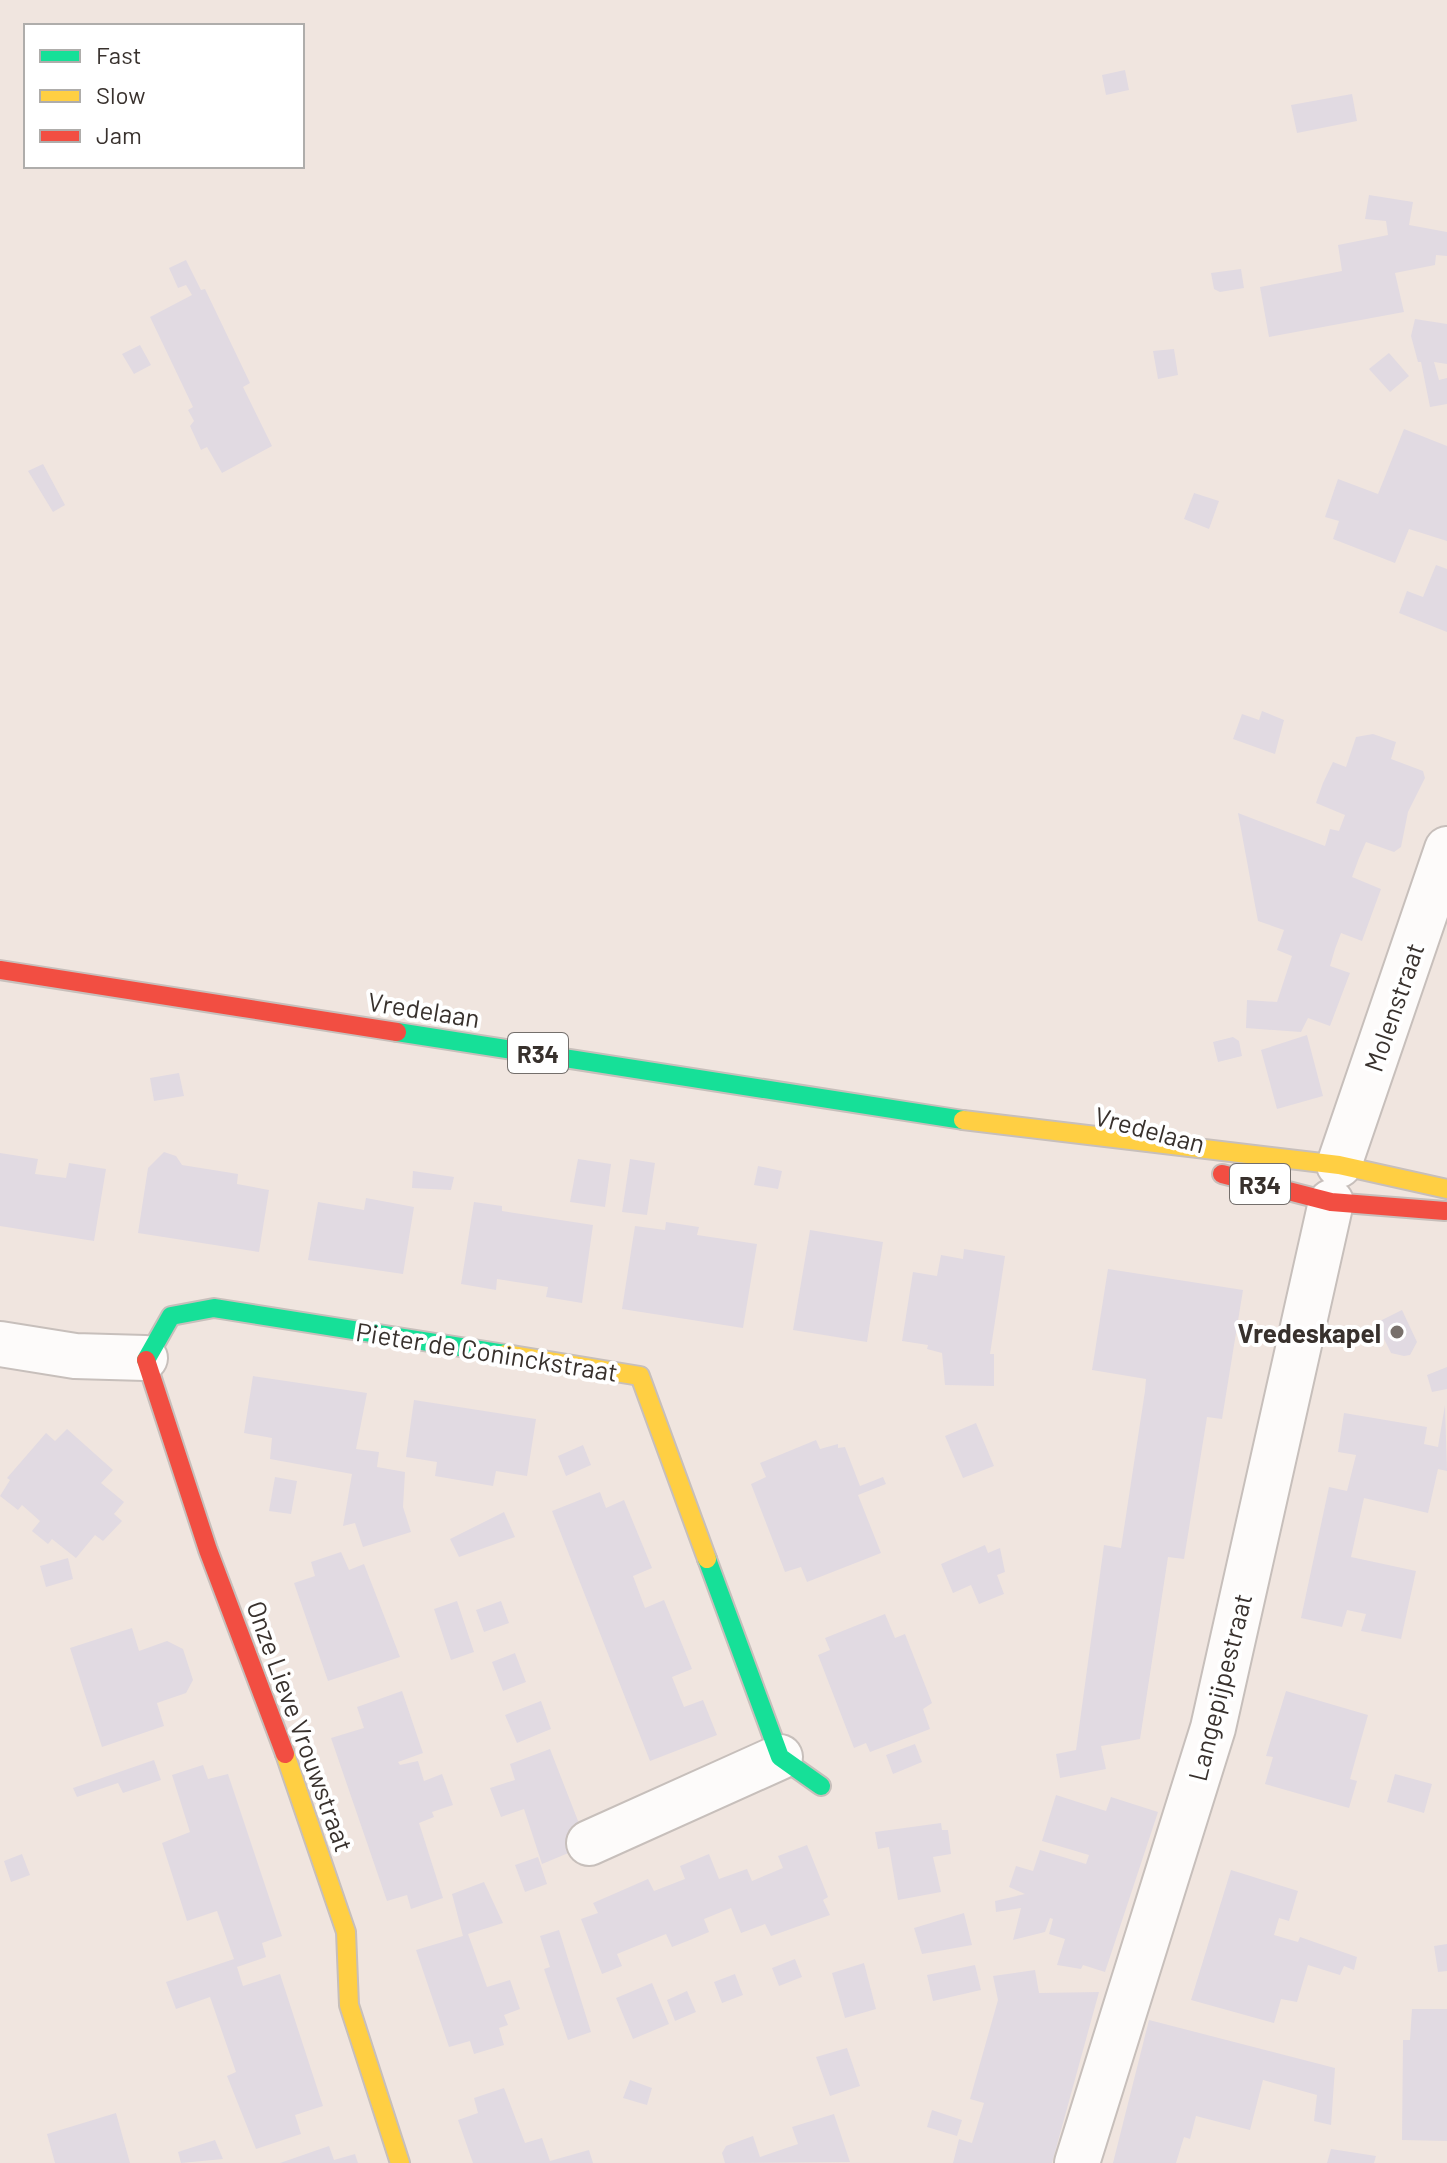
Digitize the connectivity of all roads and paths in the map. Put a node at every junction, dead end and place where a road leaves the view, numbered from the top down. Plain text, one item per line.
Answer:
1 (1447, 849) edge
2 (0, 970) edge
3 (1076, 1136) junction
4 (1335, 1184) junction
5 (1447, 1189) edge
6 (1447, 1212) edge
7 (0, 1344) edge
8 (145, 1358) junction
9 (780, 1757) junction
10 (821, 1786) dead end
11 (589, 1843) dead end
12 (400, 2163) edge
13 (1077, 2163) edge

1 - 4 street, Molenstraat
2 - 3 main road, Vredelaan / R34
3 - 4 main road, Vredelaan / R34
3 - 4 main road, Vredelaan / R34
4 - 5 main road, Vredelaan / R34
4 - 6 main road, Vredelaan / R34
4 - 13 street, Langepijpestraat
7 - 8 street
8 - 9 main road, Pieter de Coninckstraat
8 - 12 main road, Onze Lieve Vrouwstraat
9 - 10 main road
9 - 11 street

